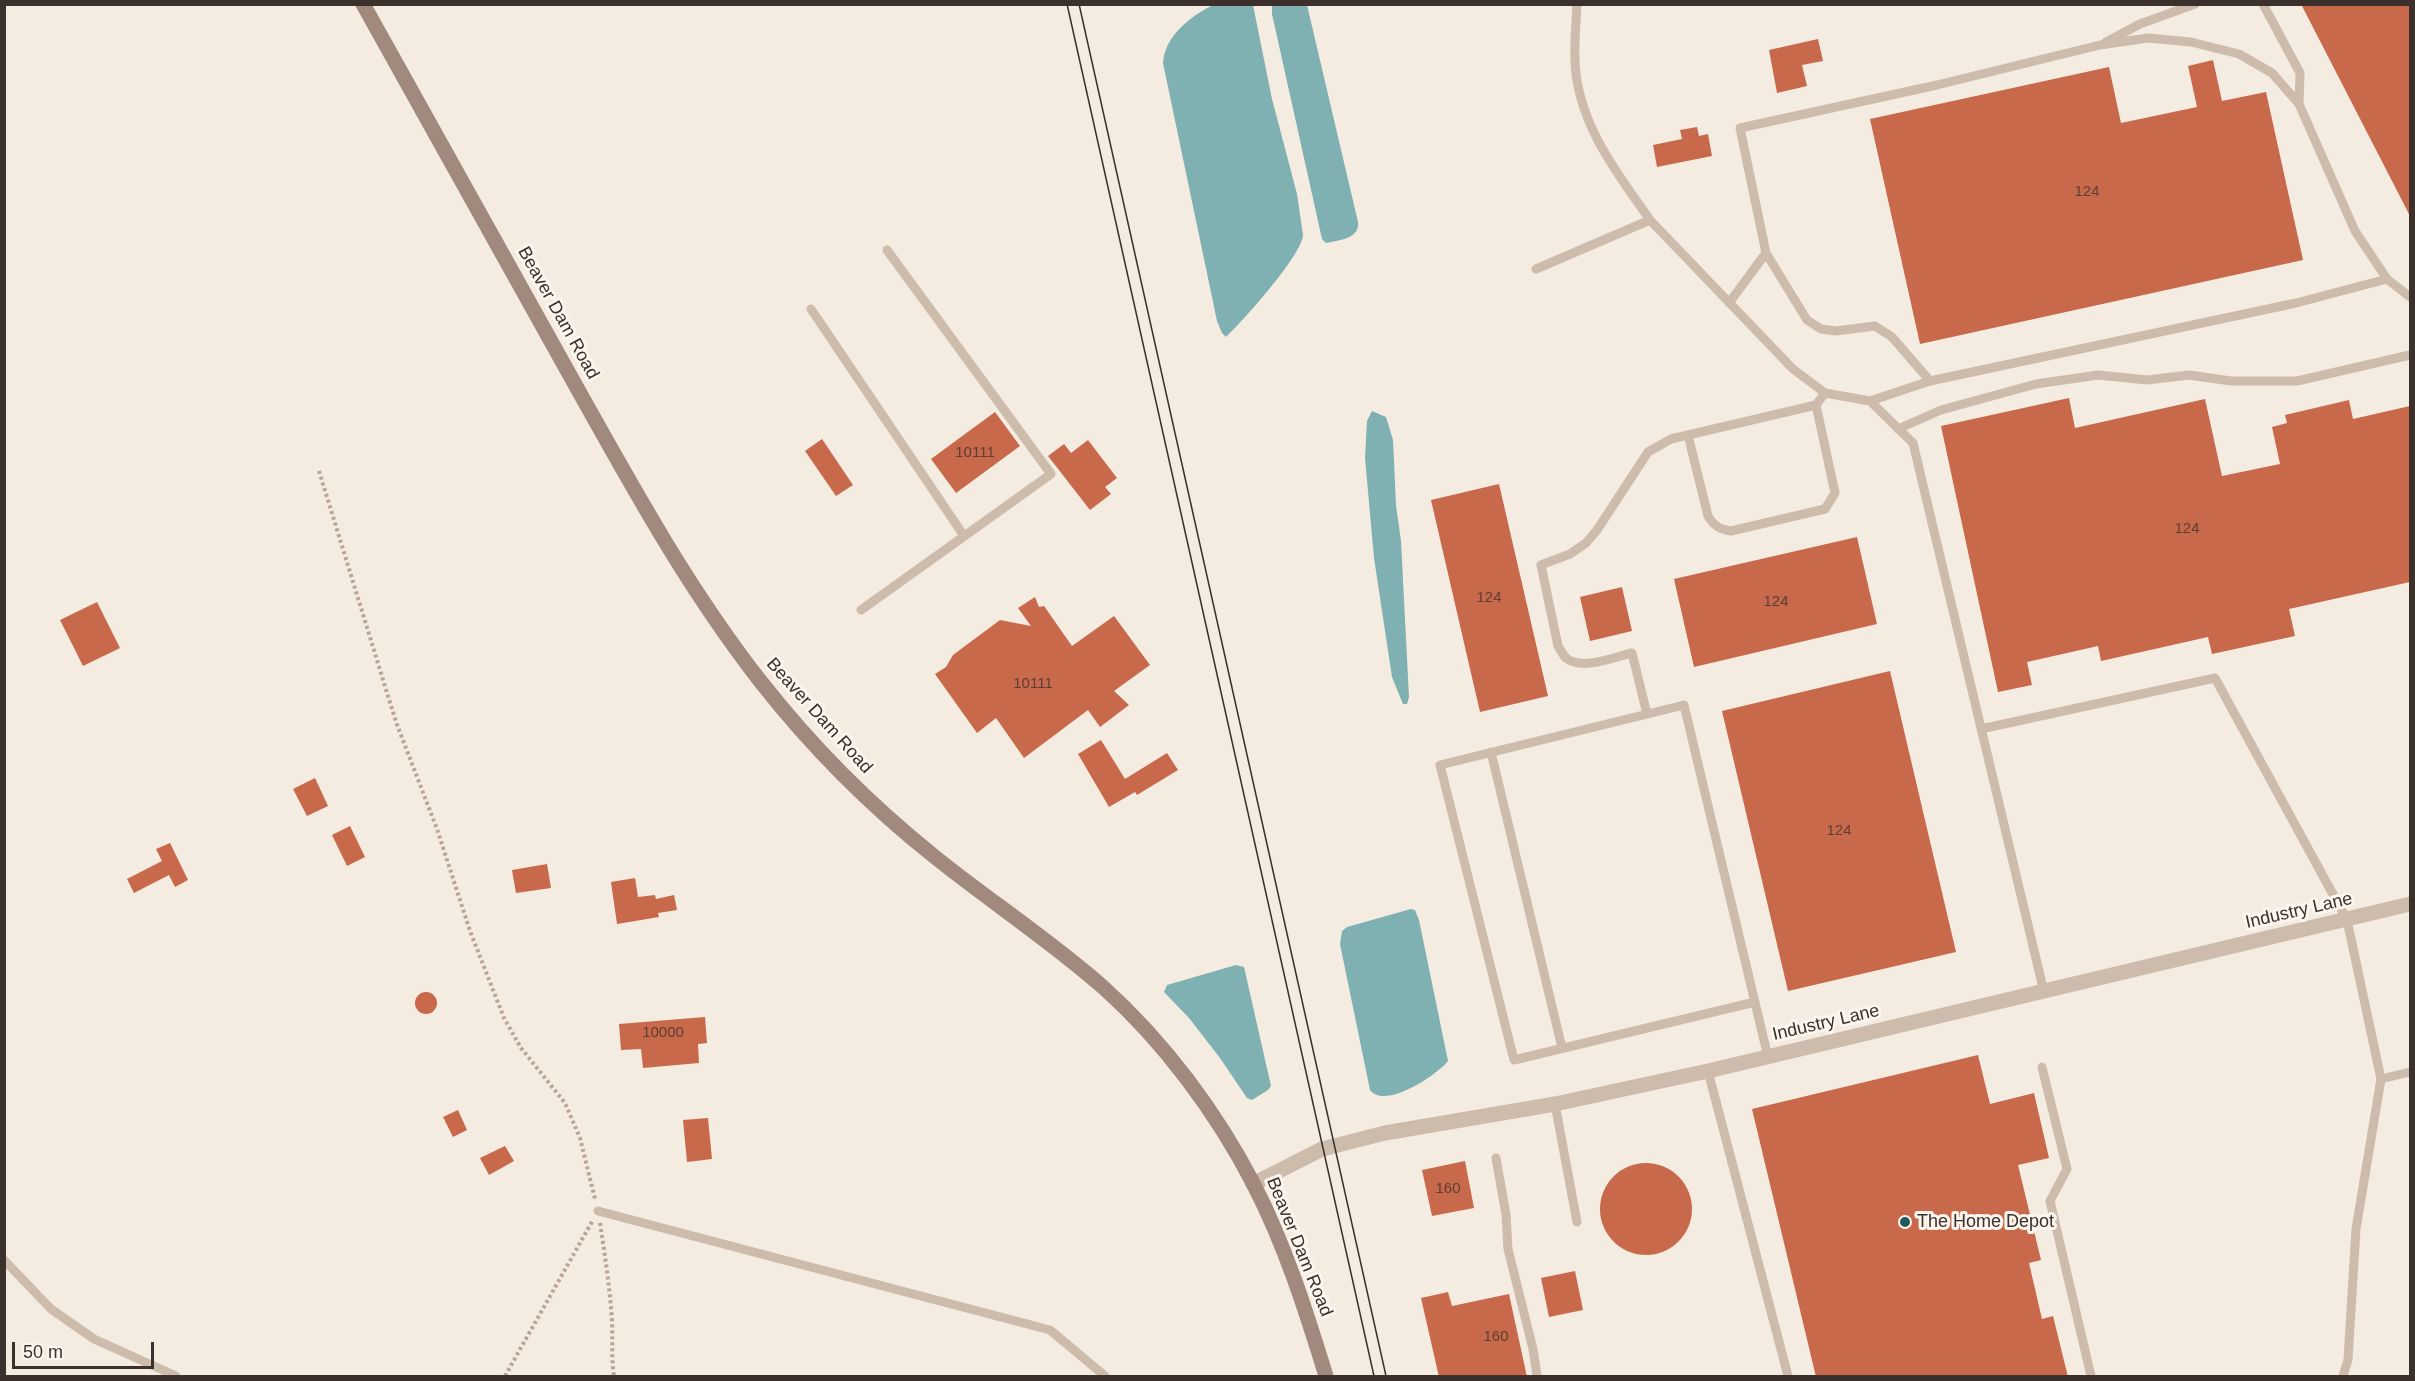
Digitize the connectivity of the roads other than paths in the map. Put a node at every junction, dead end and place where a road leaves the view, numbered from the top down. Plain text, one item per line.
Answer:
1 (363, 4) edge
2 (1577, 4) edge
3 (2195, 4) edge
4 (2263, 4) edge
5 (2100, 45) junction
6 (2299, 105) junction
7 (1650, 220) junction
8 (887, 250) dead end
9 (1766, 253) junction
10 (1536, 269) dead end
11 (2387, 279) junction
12 (2410, 297) edge
13 (1729, 303) junction
14 (811, 309) dead end
15 (2410, 355) edge
16 (1930, 381) junction
17 (1826, 393) junction
18 (1870, 401) junction
19 (1816, 405) junction
20 (1898, 429) junction
21 (1688, 435) junction
22 (964, 536) junction
23 (861, 610) dead end
24 (1647, 714) junction
25 (1981, 729) junction
26 (1491, 752) junction
27 (2410, 904) edge
28 (2347, 920) junction
29 (2044, 992) junction
30 (1755, 1002) junction
31 (1562, 1048) junction
32 (1768, 1057) junction
33 (2042, 1067) dead end
34 (1708, 1071) junction
35 (2410, 1072) edge
36 (2380, 1079) junction
37 (1555, 1104) junction
38 (1496, 1158) dead end
39 (1253, 1184) junction
40 (598, 1211) road end
41 (1577, 1222) dead end
42 (4, 1260) edge
43 (176, 1377) edge
44 (1105, 1377) edge
45 (1326, 1377) edge
46 (1537, 1377) edge
47 (1788, 1377) edge
48 (2091, 1377) edge
49 (2343, 1377) edge

1 - 39 main road, Beaver Dam Road
2 - 7 lane
3 - 5 lane
4 - 6 lane
5 - 6 lane
5 - 9 lane
6 - 11 lane
7 - 10 lane
7 - 13 lane
8 - 22 lane
9 - 13 lane
9 - 16 lane
11 - 12 lane
11 - 16 lane
13 - 17 lane
14 - 22 lane
15 - 20 lane
16 - 18 lane
17 - 18 lane
17 - 19 lane
18 - 20 lane
19 - 21 lane
19 - 21 lane
20 - 25 lane
21 - 24 lane
22 - 23 lane
24 - 26 lane
24 - 30 lane
25 - 28 lane
25 - 29 lane
26 - 31 lane
26 - 31 lane
27 - 28 street, Industry Lane
28 - 29 street, Industry Lane
28 - 36 lane
29 - 32 street, Industry Lane
30 - 31 lane
30 - 32 lane
32 - 34 street, Industry Lane
33 - 48 lane
34 - 37 street, Industry Lane
34 - 47 lane
35 - 36 lane
36 - 49 lane
37 - 39 street, Industry Lane
37 - 41 lane
38 - 46 lane
39 - 45 main road, Beaver Dam Road
40 - 44 lane
42 - 43 lane

